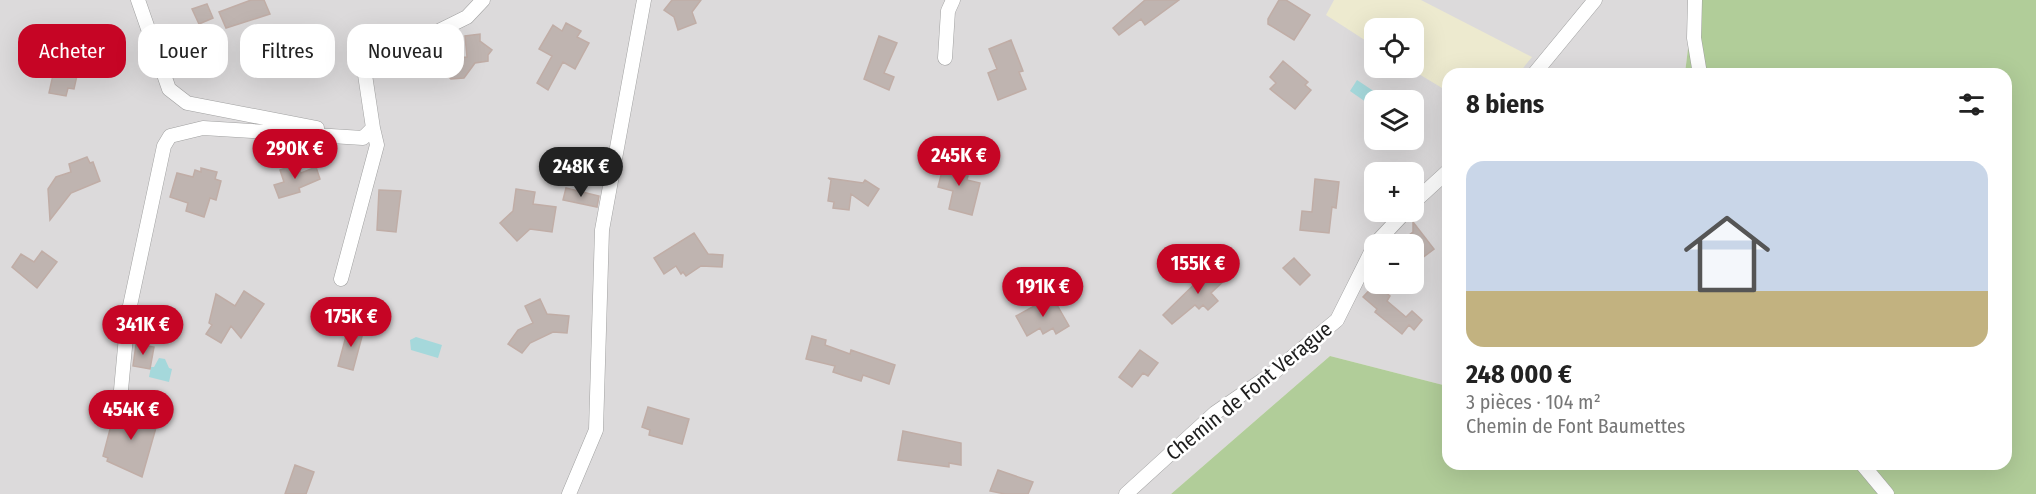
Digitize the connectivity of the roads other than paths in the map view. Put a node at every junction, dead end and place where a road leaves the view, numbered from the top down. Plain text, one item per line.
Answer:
1 (138, 0) edge
2 (483, 0) edge
3 (644, 0) edge
4 (953, 0) edge
5 (1594, 0) edge
6 (1695, 0) edge
7 (945, 58) dead end
8 (1539, 68) edge
9 (1699, 68) edge
10 (368, 133) junction
11 (1442, 176) edge
12 (1424, 193) edge
13 (1396, 222) edge
14 (1384, 234) edge
15 (1364, 265) edge
16 (341, 279) dead end
17 (121, 390) dead end
18 (1867, 470) edge
19 (569, 494) edge
20 (1126, 494) edge
21 (1887, 494) edge

1 - 10 street
2 - 10 street
3 - 19 street
4 - 7 street
5 - 8 street
6 - 9 street
10 - 16 street
10 - 17 street
11 - 12 street
13 - 14 street, Chemin de Font Verague
15 - 20 street, Chemin de Font Verague
18 - 21 street

